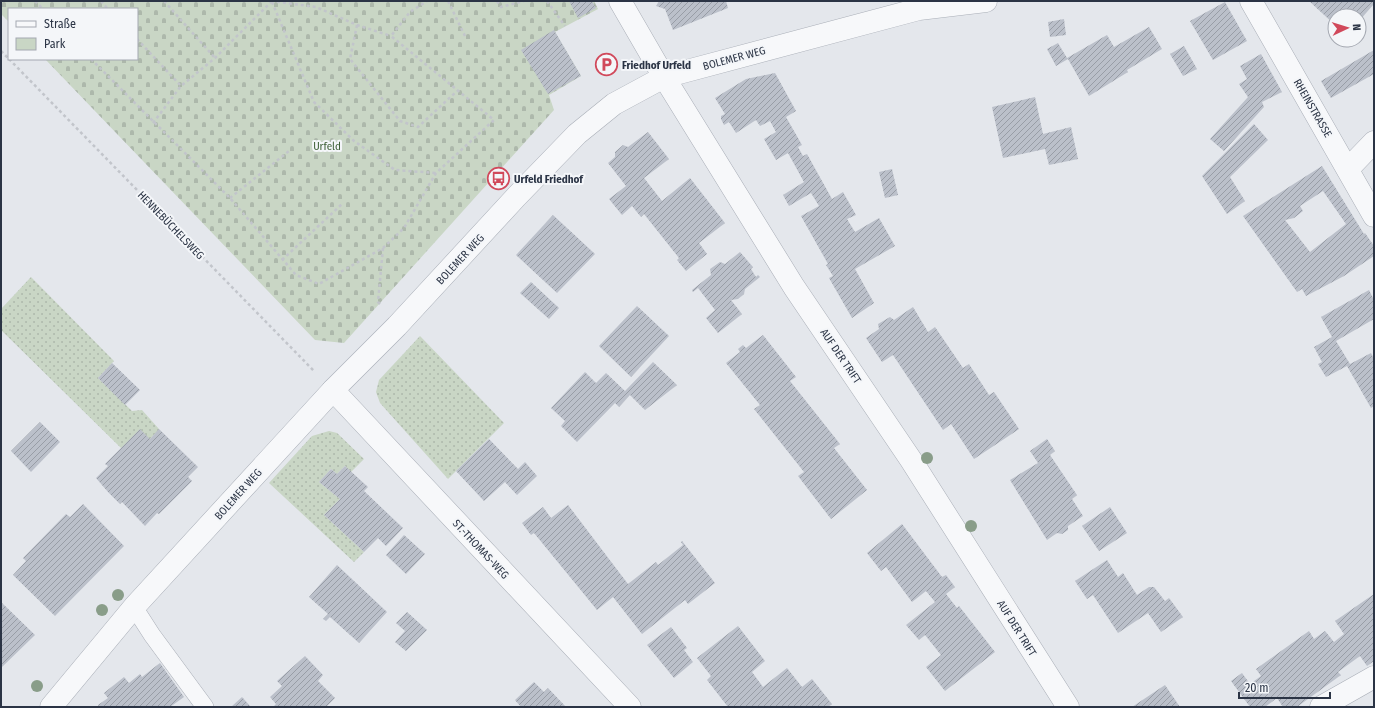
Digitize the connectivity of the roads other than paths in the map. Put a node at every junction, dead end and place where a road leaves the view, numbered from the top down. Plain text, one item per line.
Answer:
1 (620, 1) edge
2 (986, 1) edge
3 (1251, 1) edge
4 (664, 77) junction
5 (1374, 142) edge
6 (1348, 169) junction
7 (1374, 216) edge
8 (333, 390) junction
9 (134, 607) junction
10 (1374, 677) edge
11 (51, 707) edge
12 (206, 707) edge
13 (630, 707) edge
14 (1068, 707) edge
15 (1321, 707) edge

1 - 4 street, AUF DER TRIFT
2 - 4 street, BOLEMER WEG
3 - 6 street, RHEINSTRASSE
4 - 8 street, BOLEMER WEG
4 - 14 street, AUF DER TRIFT
5 - 6 street
6 - 7 street, RHEINSTRASSE
8 - 9 street, BOLEMER WEG
8 - 13 street, ST.-THOMAS-WEG
9 - 11 street, BOLEMER WEG
9 - 12 lane
10 - 15 street

